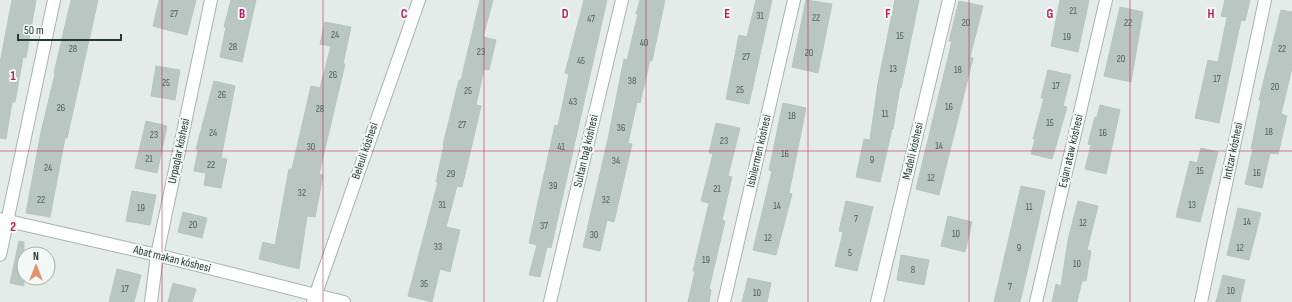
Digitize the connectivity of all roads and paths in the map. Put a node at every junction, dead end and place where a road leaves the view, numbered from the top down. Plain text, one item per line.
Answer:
1 (54, 0) edge
2 (211, 0) edge
3 (419, 0) edge
4 (622, 0) edge
5 (794, 0) edge
6 (949, 0) edge
7 (1106, 0) edge
8 (1265, 0) edge
9 (4, 219) edge
10 (0, 255) edge
11 (157, 255) junction
12 (314, 299) edge
13 (151, 302) edge
14 (344, 302) edge
15 (550, 302) edge
16 (724, 302) edge
17 (877, 302) edge
18 (1036, 302) edge
19 (1201, 302) edge

1 - 9 street
2 - 11 street, Urpaqlar kóshesi
3 - 12 street, Beleuli kóshesi
4 - 15 street, Sultan baǵ kóshesi
5 - 16 street, Isbilermen kóshesi
6 - 17 street, Madeli kóshesi
7 - 18 street, Esjan ataw kóshesi
8 - 19 street, Intizar kóshesi
9 - 10 street
9 - 11 street, Abat makan kóshesi
11 - 12 street, Abat makan kóshesi
11 - 13 street, Urpaqlar kóshesi
12 - 14 street, Abat makan kóshesi

